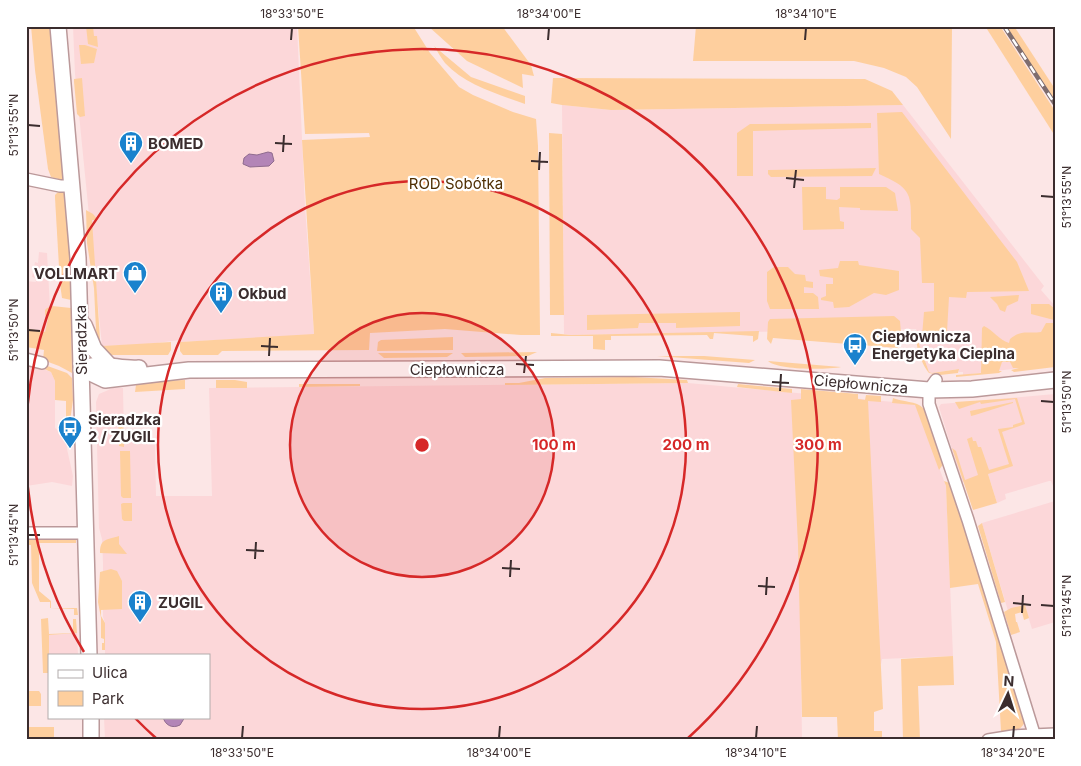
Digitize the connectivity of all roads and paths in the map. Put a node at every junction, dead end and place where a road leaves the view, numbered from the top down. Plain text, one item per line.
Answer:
1 (58, 26) edge
2 (26, 179) edge
3 (73, 186) junction
4 (80, 314) junction
5 (26, 359) edge
6 (42, 363) dead end
7 (109, 365) junction
8 (82, 369) junction
9 (1055, 370) edge
10 (105, 380) junction
11 (1055, 380) edge
12 (932, 385) junction
13 (82, 403) junction
14 (26, 533) edge
15 (86, 533) junction
16 (89, 654) edge
17 (91, 718) edge
18 (1055, 734) edge
19 (1036, 738) edge
20 (91, 740) edge
21 (988, 740) edge

1 - 3 main road, Sieradzka
2 - 3 street
3 - 4 main road, Sieradzka
4 - 7 main road
4 - 8 main road, Sieradzka
5 - 6 street
7 - 8 main road, Ciepłownicza
7 - 12 main road, Ciepłownicza
8 - 10 main road
8 - 13 main road, Sieradzka
9 - 12 main road, Ciepłownicza
10 - 12 main road, Ciepłownicza
10 - 13 main road
11 - 12 main road, Ciepłownicza
12 - 19 street, Ciepłownicza
13 - 15 main road, Sieradzka
14 - 15 street
15 - 16 main road, Sieradzka
17 - 20 main road
18 - 19 street
19 - 21 street

